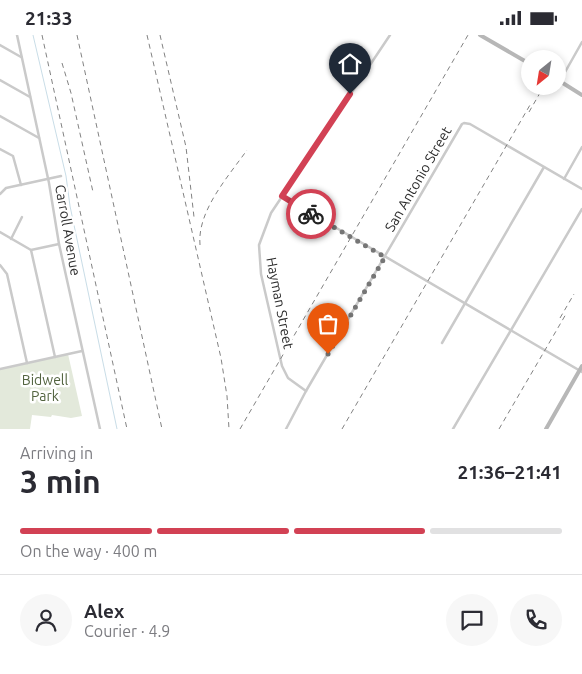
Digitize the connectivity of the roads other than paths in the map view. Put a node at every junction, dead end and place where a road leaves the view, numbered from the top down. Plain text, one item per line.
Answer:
1 (17, 35) edge
2 (390, 35) edge
3 (480, 35) edge
4 (582, 42) edge
5 (0, 45) edge
6 (21, 57) junction
7 (521, 59) edge
8 (566, 69) edge
9 (0, 80) edge
10 (566, 85) edge
11 (582, 95) edge
12 (30, 97) junction
13 (0, 116) edge
14 (39, 138) junction
15 (582, 147) edge
16 (0, 149) edge
17 (544, 167) junction
18 (60, 176) dead end
19 (48, 179) junction
20 (564, 179) junction
21 (21, 185) junction
22 (582, 189) edge
23 (0, 193) edge
24 (282, 196) junction
25 (582, 209) edge
26 (22, 217) dead end
27 (0, 232) edge
28 (11, 239) junction
29 (59, 244) junction
30 (31, 251) junction
31 (385, 257) junction
32 (0, 265) edge
33 (465, 303) junction
34 (512, 330) junction
35 (442, 343) dead end
36 (82, 351) junction
37 (55, 357) junction
38 (28, 363) junction
39 (0, 369) edge
40 (581, 369) edge
41 (306, 391) junction
42 (100, 429) edge
43 (286, 429) edge
44 (454, 429) edge
45 (546, 429) edge

1 - 6 street, Carroll Avenue
2 - 24 street, Hayman Street
3 - 7 main road
4 - 8 street
5 - 6 street
6 - 12 street, Carroll Avenue
9 - 12 street
10 - 11 main road
12 - 14 street, Carroll Avenue
13 - 14 street
14 - 19 street, Carroll Avenue
15 - 20 street
16 - 21 street
17 - 20 street
17 - 31 street, San Antonio Street
17 - 33 street
18 - 19 street
19 - 21 street
19 - 29 street, Carroll Avenue
20 - 22 street
21 - 23 street
24 - 31 street
24 - 41 street, Hayman Street
25 - 34 street
26 - 28 street
27 - 28 street
28 - 30 street
29 - 30 street
29 - 36 street, Carroll Avenue
30 - 37 street
31 - 33 street
31 - 41 street, San Antonio Street
32 - 38 street
33 - 34 street
33 - 35 street
34 - 40 street
34 - 44 street
36 - 37 street
36 - 42 street, Carroll Avenue
37 - 38 street
38 - 39 street
40 - 45 main road
41 - 43 street, San Antonio Street

